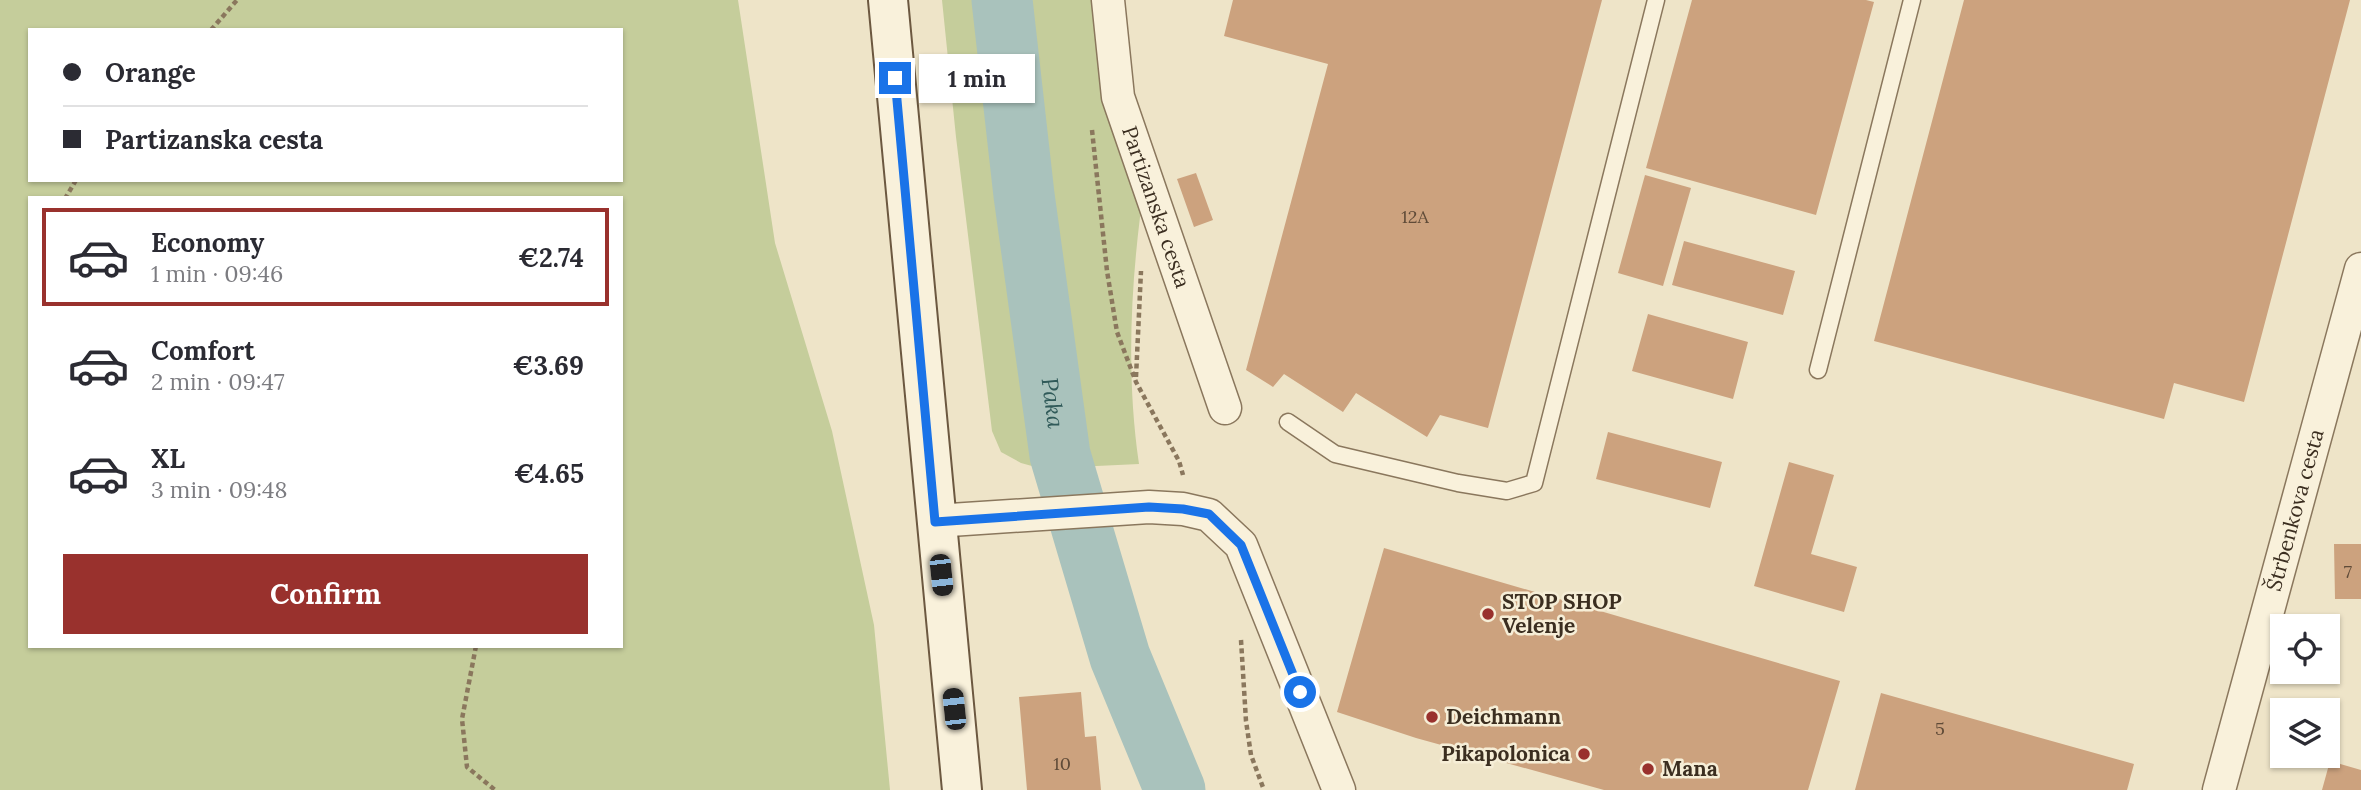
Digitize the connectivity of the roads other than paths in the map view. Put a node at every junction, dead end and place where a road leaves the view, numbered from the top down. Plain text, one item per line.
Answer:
1 (888, 0) edge
2 (1108, 0) edge
3 (1656, 0) edge
4 (1912, 0) edge
5 (2361, 269) edge
6 (1818, 370) dead end
7 (1225, 408) dead end
8 (1288, 422) dead end
9 (935, 522) junction
10 (962, 790) edge
11 (1339, 790) edge
12 (2219, 790) edge

1 - 9 main road
2 - 7 street, Partizanska cesta
3 - 8 lane
4 - 6 lane
5 - 12 street, Štrbenkova cesta
9 - 10 main road
9 - 11 street

